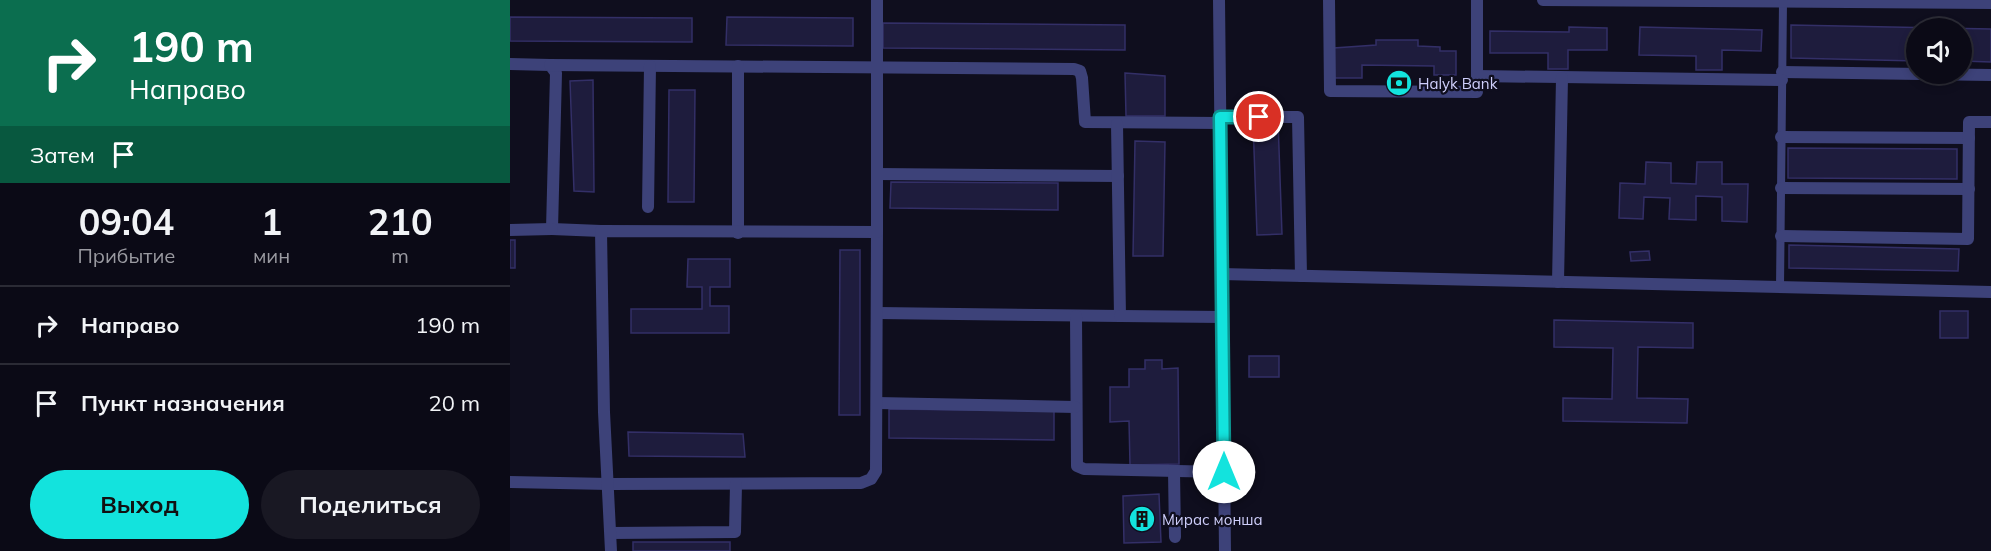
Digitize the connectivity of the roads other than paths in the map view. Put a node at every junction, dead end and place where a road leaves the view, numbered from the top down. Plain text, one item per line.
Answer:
1 (877, 0) edge
2 (1219, 0) edge
3 (1329, 0) edge
4 (1477, 0) edge
5 (1543, 0) edge
6 (1783, 2) junction
7 (1991, 3) edge
8 (510, 64) edge
9 (550, 65) junction
10 (650, 66) junction
11 (738, 66) junction
12 (878, 66) junction
13 (1991, 75) edge
14 (1477, 76) junction
15 (1782, 76) junction
16 (1562, 78) junction
17 (1221, 120) junction
18 (1991, 123) edge
19 (1117, 124) junction
20 (1781, 137) junction
21 (1969, 138) junction
22 (878, 174) junction
23 (1118, 176) junction
24 (1781, 188) junction
25 (1969, 189) junction
26 (648, 207) dead end
27 (552, 229) junction
28 (510, 230) edge
29 (601, 231) junction
30 (877, 232) junction
31 (738, 233) junction
32 (1781, 236) junction
33 (1222, 274) junction
34 (1301, 276) junction
35 (1558, 282) junction
36 (1780, 287) junction
37 (1991, 292) edge
38 (878, 313) junction
39 (1076, 316) junction
40 (1120, 316) junction
41 (1222, 317) junction
42 (877, 403) junction
43 (1075, 407) junction
44 (1174, 471) junction
45 (1224, 472) junction
46 (510, 482) edge
47 (609, 484) junction
48 (736, 484) junction
49 (611, 532) junction
50 (1175, 537) dead end
51 (611, 551) edge
52 (1225, 551) edge

1 - 12 street
2 - 17 street
3 - 14 street
4 - 14 street
5 - 6 street
6 - 7 street
6 - 15 lane
8 - 9 street
9 - 10 street
9 - 27 street
10 - 11 street
10 - 26 street
11 - 12 street
11 - 31 street
12 - 19 street
12 - 22 street
13 - 15 street
14 - 16 street
15 - 16 street
15 - 20 lane
16 - 35 street
17 - 19 street
17 - 33 street
17 - 34 street
18 - 21 street
19 - 23 street
20 - 21 street
20 - 24 lane
21 - 25 street
22 - 23 street
22 - 30 street
23 - 40 street
24 - 25 street
24 - 32 lane
25 - 32 street
27 - 28 street
27 - 29 street
29 - 31 street
29 - 47 street
30 - 31 street
30 - 38 street
32 - 36 lane
33 - 34 street
33 - 41 street
34 - 35 street
35 - 36 street
36 - 37 street
38 - 39 street
38 - 42 street
39 - 40 street
39 - 43 street
40 - 41 street
41 - 45 street
42 - 43 street
42 - 48 street
43 - 44 street
44 - 45 street
44 - 50 street
45 - 52 street
46 - 47 street
47 - 48 street
47 - 49 street
48 - 49 street
49 - 51 street

